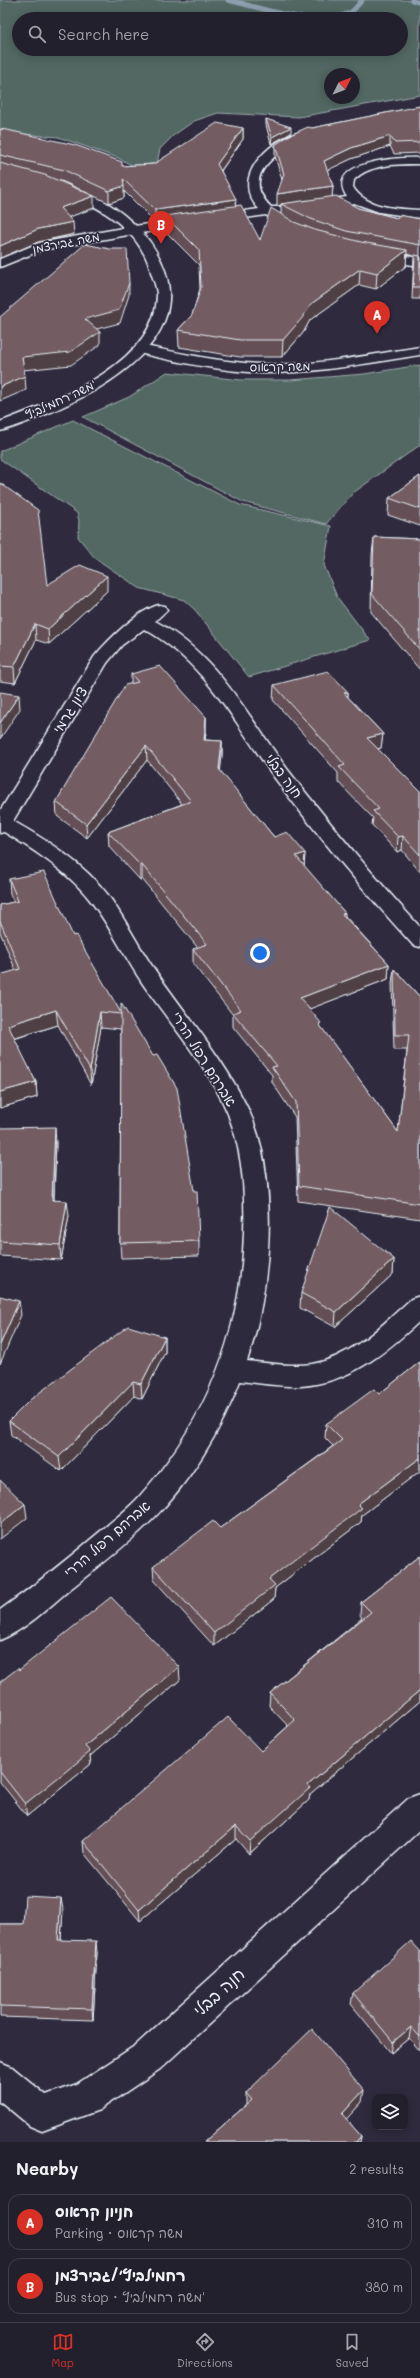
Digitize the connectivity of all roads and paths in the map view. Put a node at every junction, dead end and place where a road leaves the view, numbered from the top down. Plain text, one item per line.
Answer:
1 (314, 130) edge
2 (420, 161) edge
3 (55, 185) edge
4 (357, 199) junction
5 (304, 206) edge
6 (290, 208) edge
7 (267, 211) junction
8 (420, 214) edge
9 (134, 230) junction
10 (307, 237) edge
11 (364, 254) edge
12 (1, 262) edge
13 (420, 262) edge
14 (140, 349) junction
15 (420, 351) edge
16 (0, 427) edge
17 (159, 610) dead end
18 (142, 621) junction
19 (1, 823) edge
20 (420, 940) edge
21 (420, 1306) edge
22 (232, 1370) junction
23 (0, 1627) edge
24 (420, 1809) edge
25 (0, 2079) edge

1 - 7 street
2 - 4 street
3 - 9 street, משה רחמילביץ'
4 - 5 street
4 - 8 street
6 - 7 street, משה גבירצמן
7 - 9 street, משה גבירצמן
7 - 10 street
9 - 12 street, משה גבירצמן
9 - 14 street, משה רחמילביץ'
11 - 13 street
14 - 15 street, משה קראוס
14 - 16 street, משה רחמילביץ'
17 - 18 street, ציון גרמי
18 - 19 street, ציון גרמי
18 - 20 street, חנה בבלי
19 - 22 street, אברהם רפול הררי
21 - 22 street
22 - 23 street, אברהם רפול הררי
24 - 25 street, חנה בבלי

